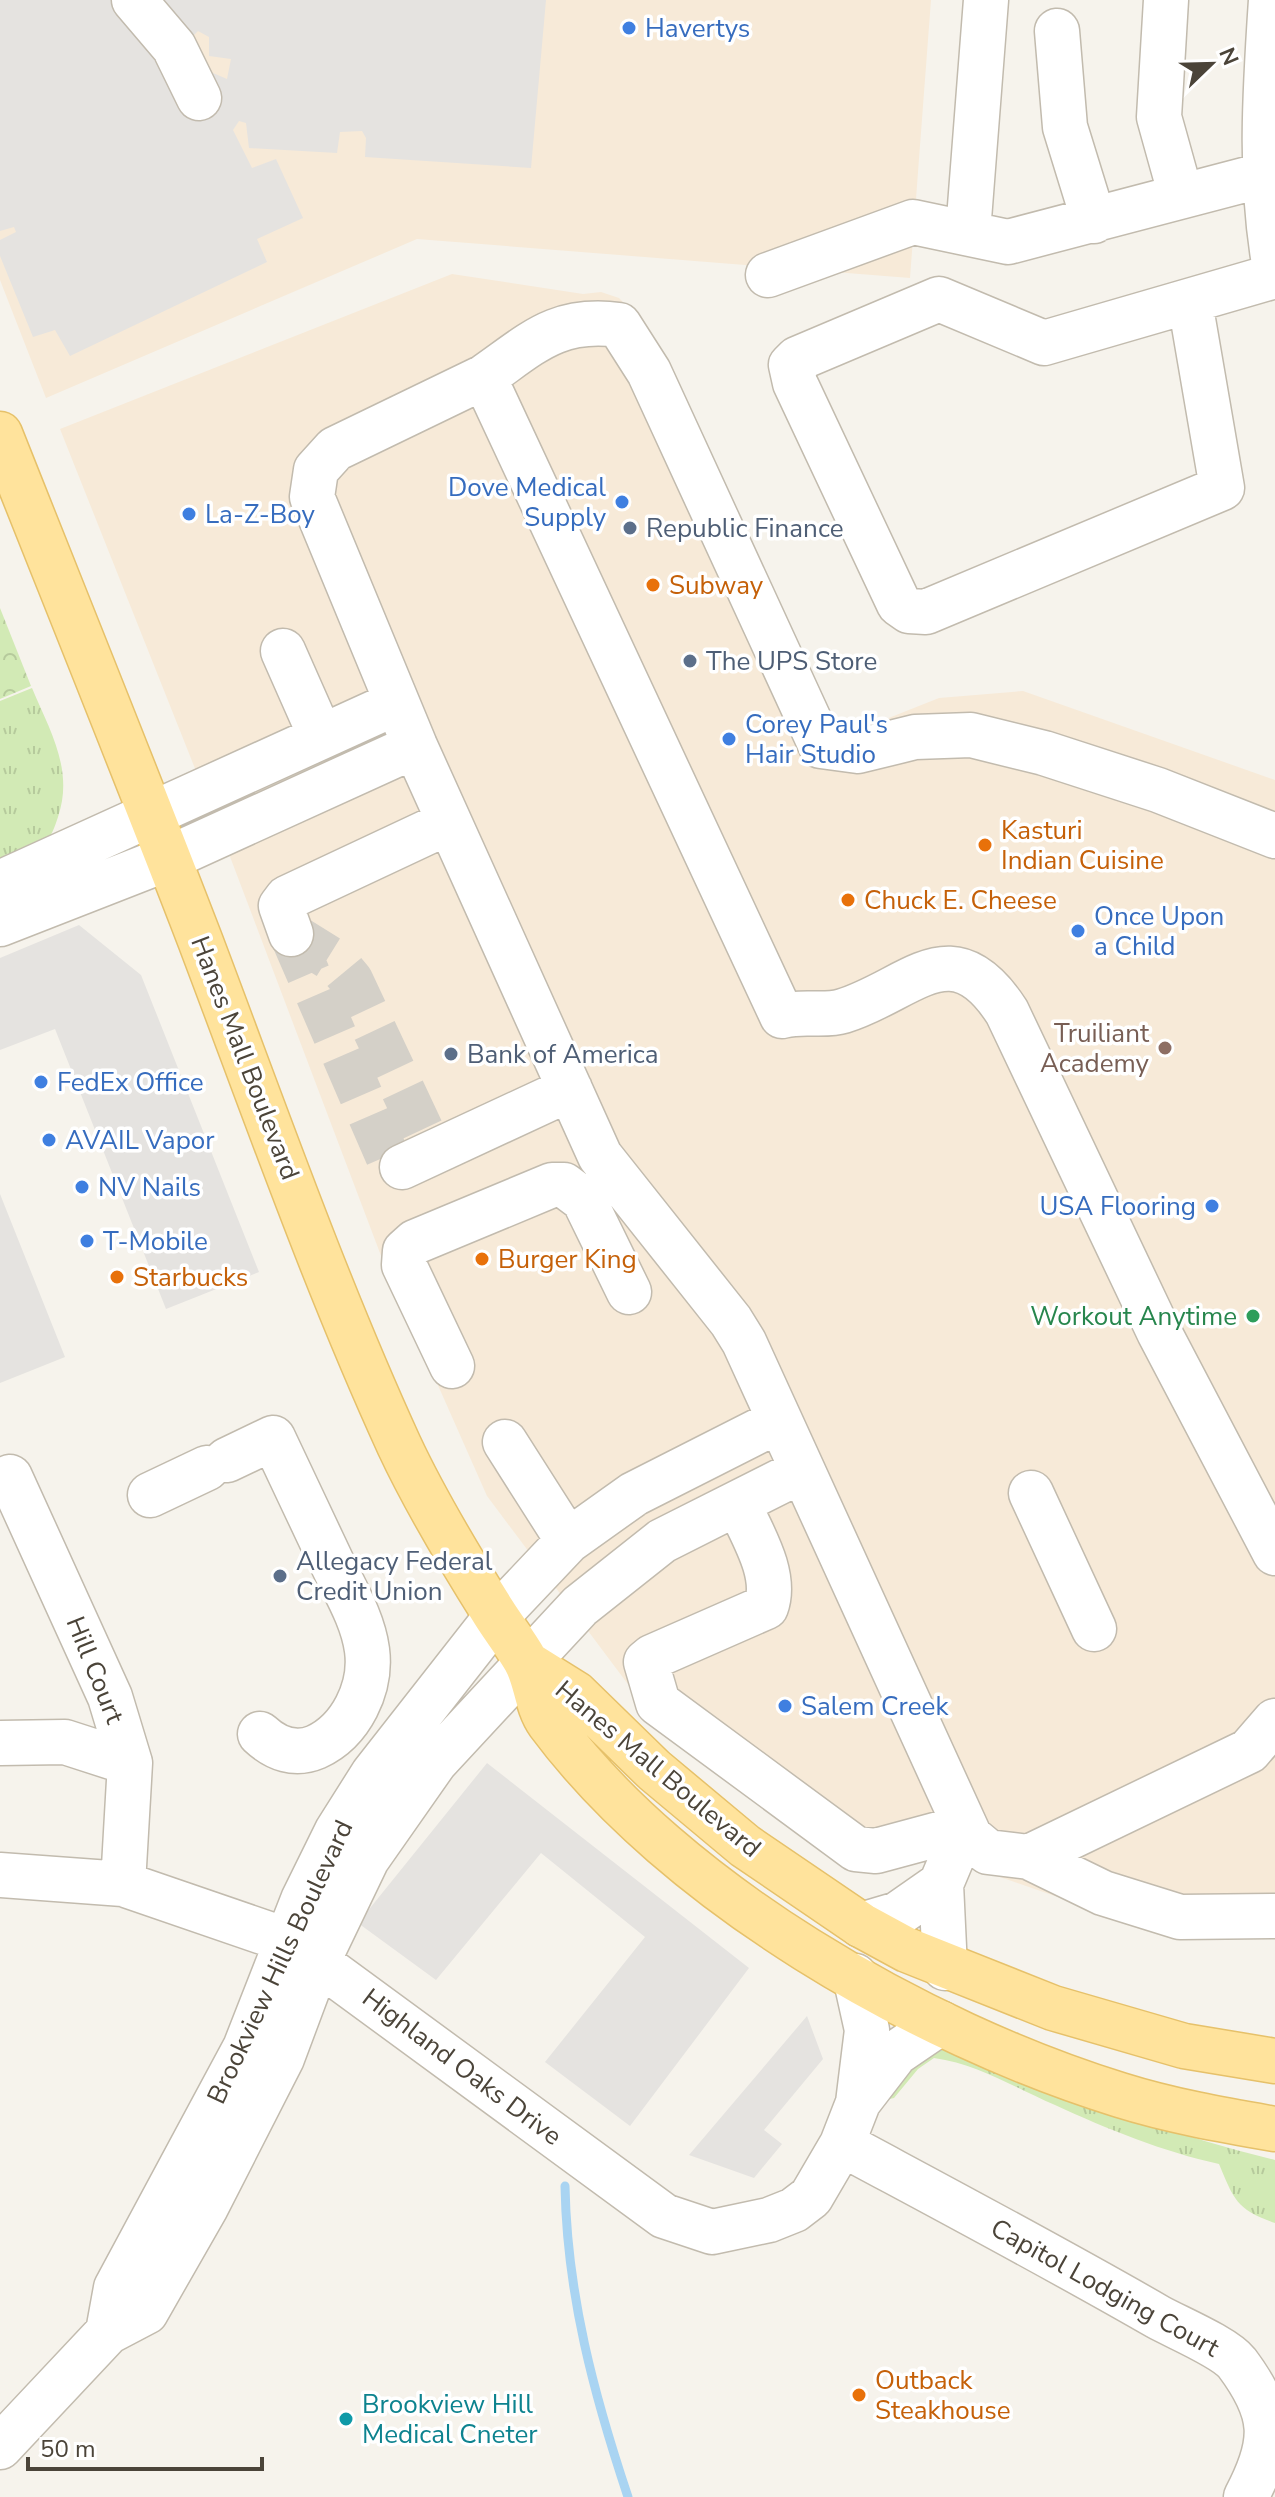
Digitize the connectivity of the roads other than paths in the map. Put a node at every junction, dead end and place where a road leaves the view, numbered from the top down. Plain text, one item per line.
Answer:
1 (134, 0) edge
2 (986, 0) edge
3 (1271, 0) edge
4 (1165, 17) edge
5 (1057, 31) dead end
6 (199, 98) dead end
7 (1267, 174) junction
8 (1181, 196) junction
9 (1094, 221) junction
10 (968, 232) junction
11 (1275, 269) edge
12 (768, 275) dead end
13 (1275, 276) edge
14 (1190, 302) junction
15 (484, 377) junction
16 (0, 434) edge
17 (283, 651) dead end
18 (396, 703) junction
19 (321, 737) junction
20 (415, 746) junction
21 (150, 814) junction
22 (449, 822) junction
23 (1275, 836) edge
24 (169, 858) junction
25 (0, 883) edge
26 (0, 924) edge
27 (291, 934) dead end
28 (570, 1089) junction
29 (402, 1167) dead end
30 (629, 1292) dead end
31 (452, 1366) dead end
32 (778, 1421) junction
33 (505, 1442) dead end
34 (801, 1471) junction
35 (0, 1482) edge
36 (1031, 1493) dead end
37 (150, 1495) dead end
38 (738, 1503) junction
39 (568, 1541) junction
40 (1275, 1553) edge
41 (496, 1617) junction
42 (1094, 1629) dead end
43 (528, 1664) junction
44 (1275, 1721) edge
45 (260, 1734) dead end
46 (0, 1743) edge
47 (130, 1763) junction
48 (965, 1827) junction
49 (1029, 1857) junction
50 (0, 1875) edge
51 (123, 1884) junction
52 (941, 1884) junction
53 (1275, 1916) edge
54 (861, 1925) junction
55 (304, 1950) junction
56 (945, 1968) junction
57 (855, 1976) junction
58 (940, 2023) junction
59 (1275, 2061) edge
60 (858, 2103) junction
61 (1275, 2129) edge
62 (842, 2144) junction
63 (0, 2447) edge
64 (1246, 2497) edge

1 - 6 street
2 - 10 street
3 - 7 street
4 - 8 street
5 - 9 street
7 - 8 street
7 - 11 street
8 - 9 street
9 - 10 street
10 - 12 street
13 - 14 street
14 - 14 street
15 - 18 street
15 - 23 street
15 - 40 street
16 - 21 main road, Hanes Mall Boulevard
17 - 19 street
18 - 19 street
18 - 20 street
19 - 21 street
20 - 22 street
20 - 24 street
21 - 24 main road, Hanes Mall Boulevard
21 - 25 street
22 - 27 street
22 - 28 street
24 - 26 street
24 - 41 main road, Hanes Mall Boulevard
28 - 29 street
28 - 32 street
30 - 31 street
32 - 34 street
32 - 39 street, Brookview Hills Boulevard
33 - 39 street
34 - 38 street, Brookview Hills Boulevard
34 - 48 street
35 - 47 street, Hill Court
36 - 42 street
37 - 45 street
38 - 43 street, Brookview Hills Boulevard
38 - 48 street
39 - 41 street, Brookview Hills Boulevard
41 - 43 main road, Hanes Mall Boulevard
41 - 55 street, Brookview Hills Boulevard
43 - 54 main road, Hanes Mall Boulevard
43 - 55 street, Brookview Hills Boulevard
43 - 57 main road, Hanes Mall Boulevard
44 - 49 street
46 - 47 street
47 - 51 street, Hill Court
48 - 49 street
48 - 52 street
49 - 53 street
50 - 51 street, Highland Oaks Drive
51 - 55 street, Highland Oaks Drive
52 - 54 street
52 - 56 street
54 - 56 main road, Hanes Mall Boulevard
55 - 62 street, Highland Oaks Drive
55 - 63 street, Brookview Hills Boulevard
56 - 59 main road, Hanes Mall Boulevard
57 - 58 main road, Hanes Mall Boulevard
57 - 60 street, Highland Oaks Drive
58 - 60 street, Highland Oaks Drive
58 - 61 main road, Hanes Mall Boulevard
60 - 62 street, Highland Oaks Drive
62 - 64 street, Capitol Lodging Court

